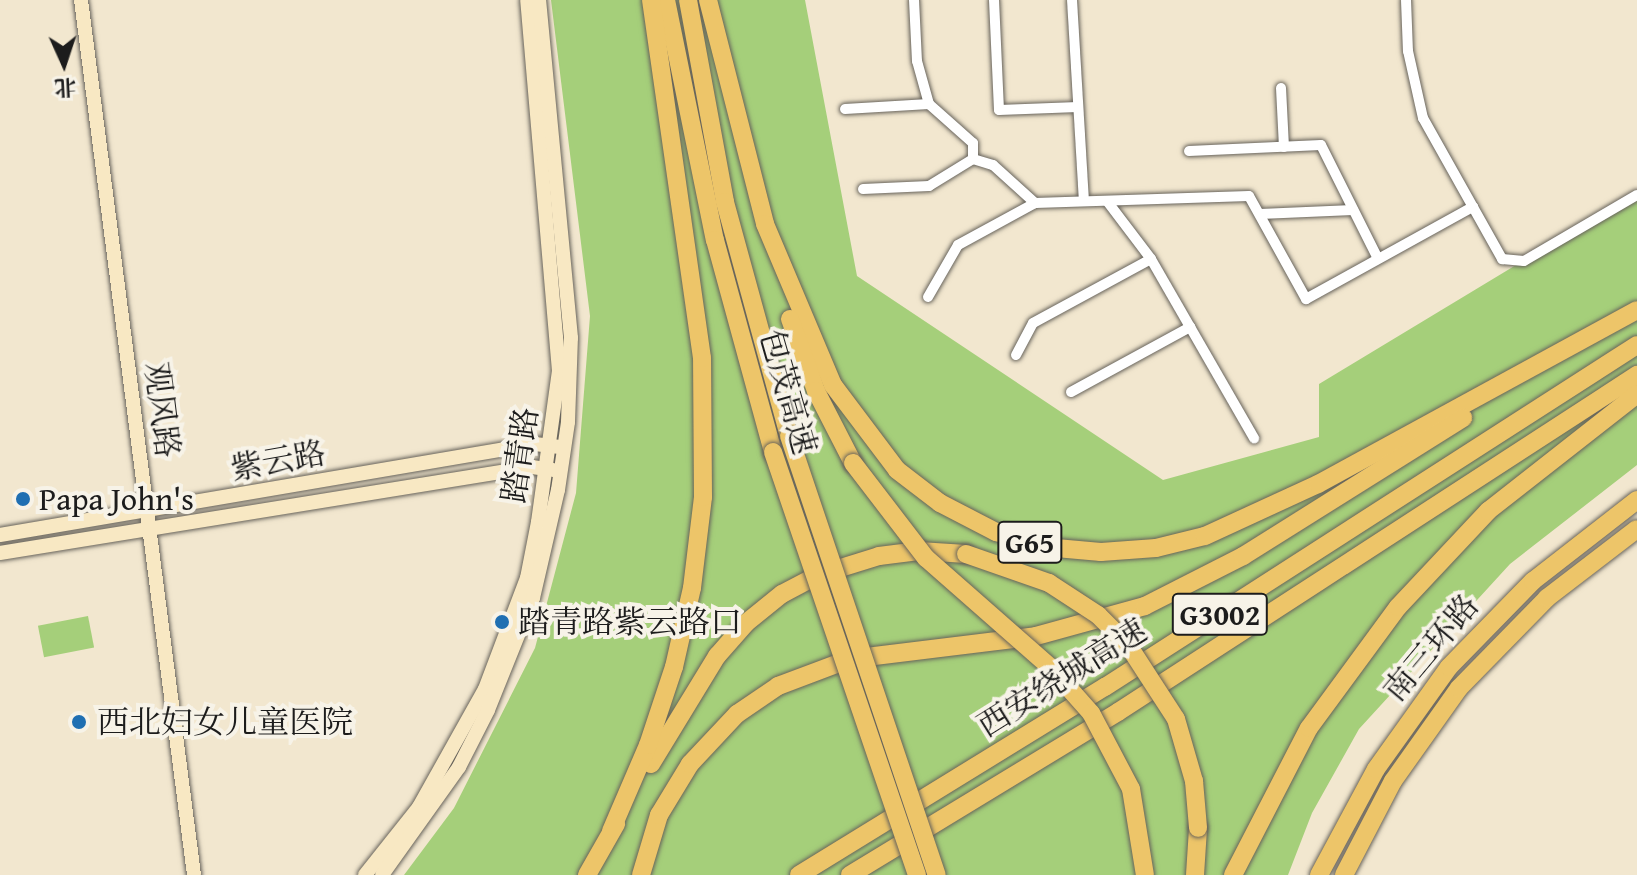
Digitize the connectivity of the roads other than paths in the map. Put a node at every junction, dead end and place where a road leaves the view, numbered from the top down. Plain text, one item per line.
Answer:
1 (81, 0) edge
2 (527, 0) edge
3 (539, 0) edge
4 (651, 0) edge
5 (666, 0) edge
6 (688, 0) edge
7 (708, 0) edge
8 (914, 0) edge
9 (994, 0) edge
10 (1072, 0) edge
11 (1406, 0) edge
12 (1281, 88) dead end
13 (929, 104) junction
14 (1078, 107) junction
15 (845, 109) dead end
16 (1284, 147) junction
17 (1189, 151) dead end
18 (973, 159) junction
19 (863, 189) dead end
20 (1637, 195) edge
21 (1084, 201) junction
22 (1107, 201) junction
23 (1035, 203) junction
24 (1473, 207) junction
25 (1353, 210) junction
26 (1260, 214) junction
27 (765, 224) junction
28 (1151, 259) junction
29 (1378, 259) junction
30 (928, 297) dead end
31 (1637, 310) edge
32 (1190, 327) junction
33 (1585, 341) junction
34 (1637, 345) edge
35 (1016, 355) dead end
36 (1637, 375) edge
37 (1071, 392) dead end
38 (1637, 394) edge
39 (1254, 438) dead end
40 (558, 447) junction
41 (554, 470) junction
42 (1637, 500) edge
43 (146, 512) junction
44 (149, 529) junction
45 (1637, 529) edge
46 (0, 535) edge
47 (0, 553) edge
48 (888, 792) junction
49 (938, 825) junction
50 (611, 831) junction
51 (194, 875) edge
52 (365, 875) edge
53 (382, 875) edge
54 (587, 875) edge
55 (641, 875) edge
56 (799, 875) edge
57 (850, 875) edge
58 (866, 875) edge
59 (906, 875) edge
60 (917, 875) edge
61 (937, 875) edge
62 (1145, 875) edge
63 (1195, 875) edge
64 (1233, 875) edge
65 (1319, 875) edge
66 (1344, 875) edge

1 - 43 street, 观风路
2 - 40 street, 踏青路
3 - 40 street, 踏青路
4 - 50 highway
5 - 48 highway, 包茂高速, bridge
6 - 61 highway, bridge
7 - 27 highway, G65
8 - 13 street
9 - 14 street
10 - 14 street
11 - 24 street
12 - 16 street
13 - 15 street
13 - 18 street
14 - 21 street
16 - 17 street
16 - 25 street
18 - 19 street
18 - 23 street
20 - 24 street
21 - 22 street
21 - 23 street
22 - 26 street
22 - 28 street
23 - 30 street
24 - 29 street
25 - 26 street
25 - 29 street
26 - 29 street
27 - 33 highway, G65
27 - 62 highway, bridge
28 - 32 street
28 - 35 street
31 - 33 highway, G65
32 - 37 street
32 - 39 street
33 - 55 highway
34 - 56 highway, 西安绕城高速 / G3002
36 - 49 highway, 西安绕城高速
38 - 64 highway
40 - 41 street, 踏青路
40 - 43 street, 紫云路
41 - 44 street, 紫云路
41 - 52 street, 踏青路
41 - 53 street, 踏青路
42 - 65 highway, 南三环路
43 - 44 street, 观风路
43 - 46 street, 紫云路
44 - 47 street, 紫云路
44 - 51 street, 观风路
45 - 66 highway, 南三环路
48 - 59 highway, bridge
48 - 60 highway, bridge
49 - 57 highway, 西安绕城高速
49 - 58 highway
50 - 54 highway
50 - 63 highway, bridge

